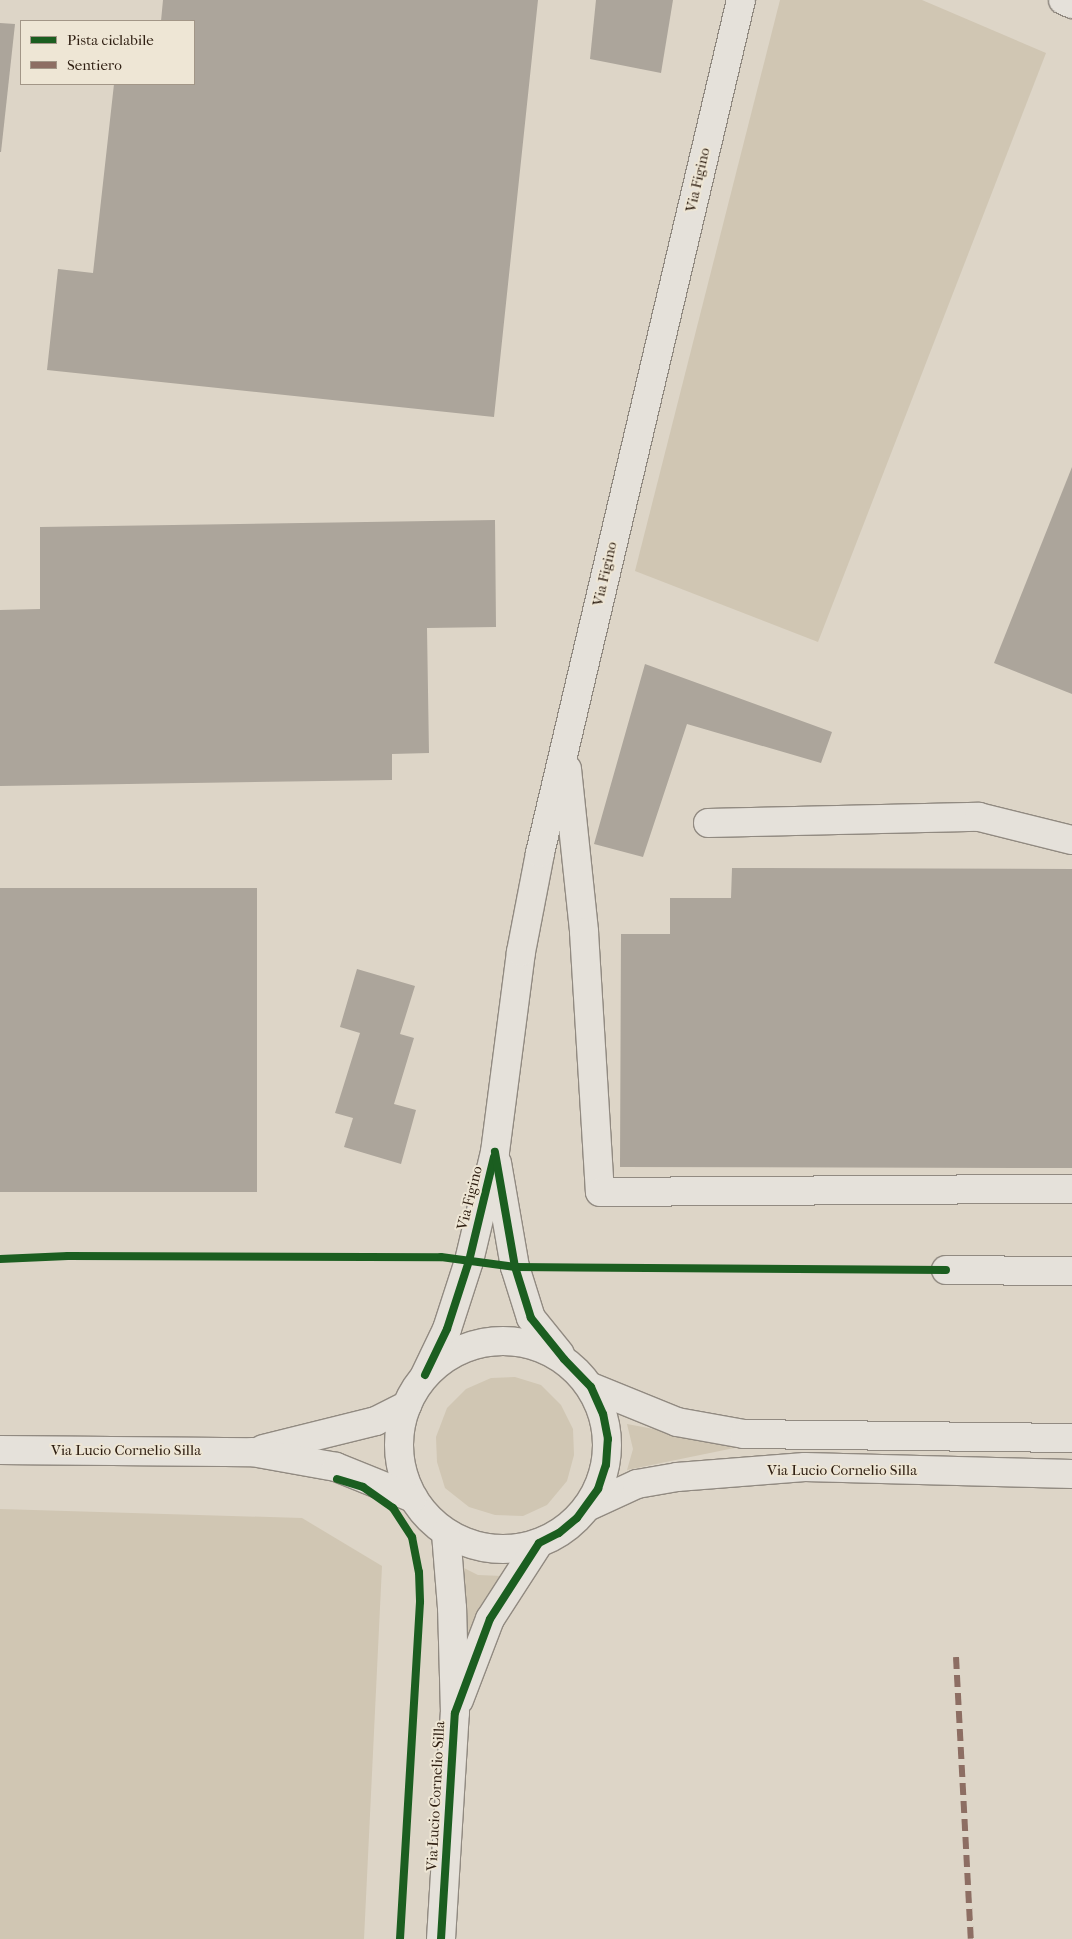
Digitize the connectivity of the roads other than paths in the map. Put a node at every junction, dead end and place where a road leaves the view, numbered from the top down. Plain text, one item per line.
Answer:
1 (741, 0) edge
2 (1063, 0) edge
3 (1072, 4) edge
4 (565, 747) junction
5 (708, 823) dead end
6 (1072, 840) edge
7 (495, 1152) junction
8 (1072, 1189) edge
9 (946, 1270) road end
10 (1072, 1271) edge
11 (564, 1360) junction
12 (425, 1375) junction
13 (591, 1387) junction
14 (407, 1405) junction
15 (1072, 1438) edge
16 (0, 1450) edge
17 (252, 1452) junction
18 (1072, 1474) edge
19 (413, 1498) junction
20 (587, 1507) junction
21 (446, 1533) junction
22 (539, 1543) junction
23 (454, 1713) junction
24 (441, 1939) edge

1 - 4 street, Via Figino
2 - 3 street
4 - 7 street, Via Figino
4 - 8 street
5 - 6 street
7 - 11 street, Via Figino
7 - 12 street, Via Figino
9 - 10 street
11 - 12 street, Via Lucio Cornelio Silla
11 - 13 street, Via Lucio Cornelio Silla
12 - 14 street, Via Lucio Cornelio Silla
13 - 15 street, Via Lucio Cornelio Silla
13 - 20 street, Via Lucio Cornelio Silla
14 - 17 street, Via Lucio Cornelio Silla
14 - 19 street, Via Lucio Cornelio Silla
16 - 17 street, Via Lucio Cornelio Silla
17 - 19 street, Via Lucio Cornelio Silla
18 - 20 street, Via Lucio Cornelio Silla
19 - 21 street, Via Lucio Cornelio Silla
20 - 22 street, Via Lucio Cornelio Silla
21 - 22 street, Via Lucio Cornelio Silla
21 - 23 street, Via Lucio Cornelio Silla
22 - 23 street, Via Lucio Cornelio Silla
23 - 24 street, Via Lucio Cornelio Silla

